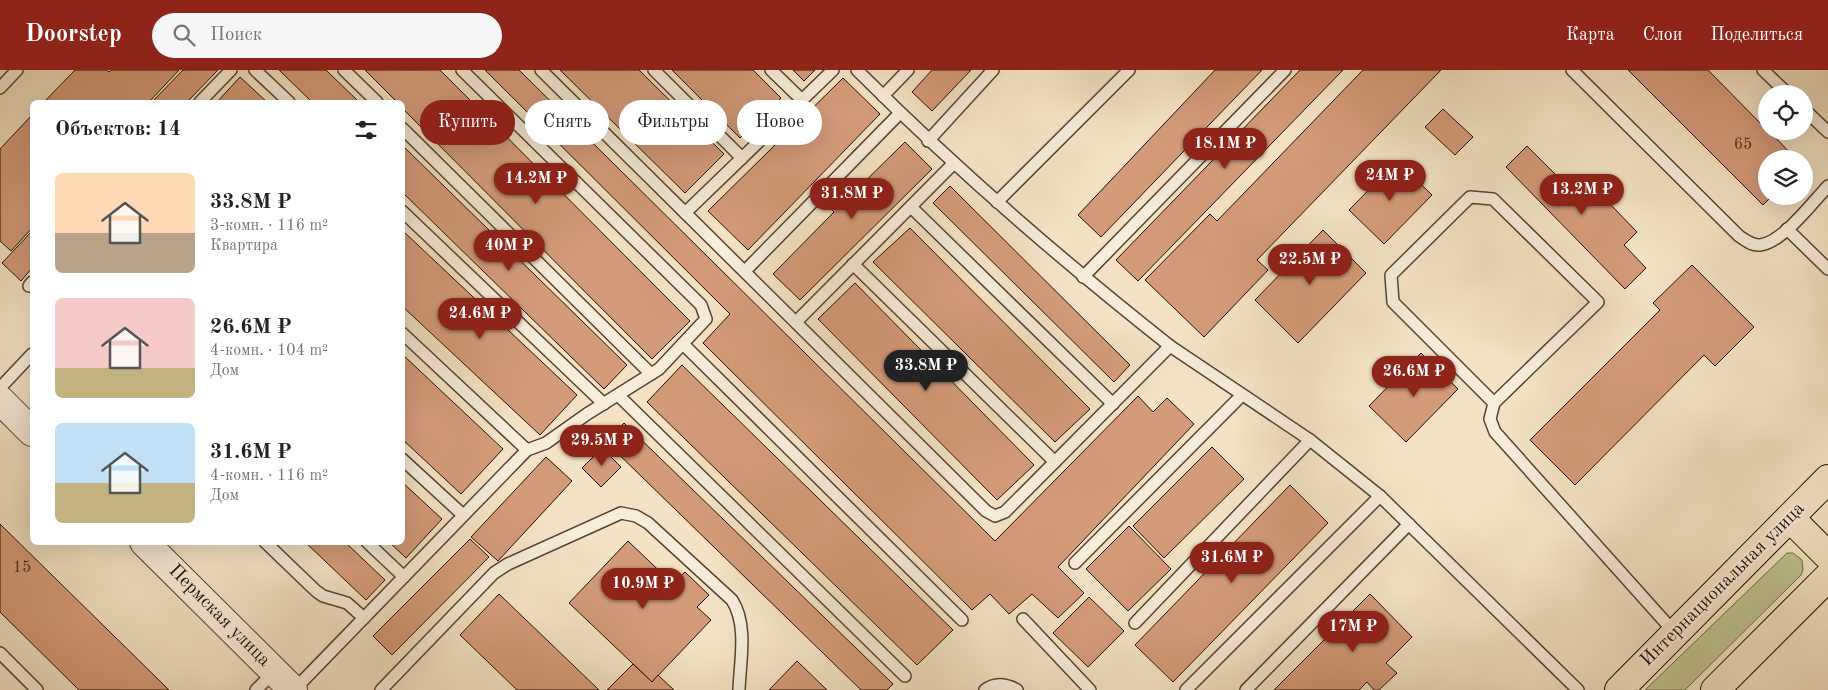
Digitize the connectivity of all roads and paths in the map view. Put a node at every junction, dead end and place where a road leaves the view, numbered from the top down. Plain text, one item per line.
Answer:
1 (17, 70) edge
2 (231, 70) edge
3 (255, 70) edge
4 (344, 70) edge
5 (462, 70) edge
6 (541, 70) edge
7 (654, 70) edge
8 (771, 70) edge
9 (833, 70) edge
10 (857, 70) edge
11 (908, 70) edge
12 (993, 70) edge
13 (1129, 70) edge
14 (1285, 70) edge
15 (1572, 70) edge
16 (1763, 70) edge
17 (1779, 85) edge
18 (0, 88) edge
19 (883, 96) junction
20 (202, 100) edge
21 (287, 100) edge
22 (375, 100) edge
23 (802, 100) joint
24 (900, 113) junction
25 (1813, 118) edge
26 (405, 131) edge
27 (1828, 132) edge
28 (928, 141) junction
29 (755, 145) edge
30 (742, 158) junction
31 (953, 164) junction
32 (1828, 186) edge
33 (996, 202) junction
34 (911, 207) junction
35 (686, 213) junction
36 (405, 214) edge
37 (1787, 229) junction
38 (853, 264) junction
39 (1828, 269) edge
40 (745, 271) junction
41 (1083, 278) junction
42 (796, 322) junction
43 (405, 336) edge
44 (683, 344) junction
45 (1170, 346) junction
46 (30, 356) edge
47 (651, 374) junction
48 (0, 388) edge
49 (618, 395) junction
50 (1242, 395) junction
51 (0, 400) edge
52 (1494, 403) junction
53 (604, 404) junction
54 (1113, 404) junction
55 (30, 430) edge
56 (1310, 440) junction
57 (527, 450) junction
58 (405, 462) edge
59 (1055, 462) junction
60 (1828, 479) edge
61 (1380, 496) junction
62 (463, 516) junction
63 (1790, 518) junction
64 (1410, 524) junction
65 (147, 545) edge
66 (268, 545) edge
67 (369, 545) edge
68 (1828, 556) edge
69 (1074, 563) dead end
70 (404, 577) junction
71 (1828, 578) edge
72 (364, 618) junction
73 (1023, 619) dead end
74 (962, 620) dead end
75 (1135, 623) dead end
76 (1675, 633) junction
77 (0, 653) edge
78 (905, 676) dead end
79 (280, 685) edge
80 (37, 690) edge
81 (381, 690) edge
82 (739, 690) edge
83 (985, 690) edge
84 (1017, 690) edge
85 (1090, 690) edge
86 (1186, 690) edge
87 (1246, 690) edge
88 (1578, 690) edge
89 (1619, 690) edge
90 (1716, 690) edge

1 - 18 lane
2 - 20 lane
3 - 21 lane
4 - 22 lane
5 - 44 lane
6 - 35 lane
7 - 30 lane
8 - 23 lane
9 - 23 lane
10 - 19 lane
11 - 19 lane
12 - 28 lane
13 - 33 lane
14 - 41 lane
15 - 37 lane
16 - 17 lane
19 - 24 lane
24 - 28 lane
24 - 40 lane
25 - 27 lane
26 - 47 lane
28 - 31 lane
29 - 30 lane
30 - 35 lane
31 - 33 lane
31 - 34 lane
32 - 37 lane
33 - 41 lane
34 - 38 lane
34 - 54 lane
35 - 40 lane
36 - 53 lane
37 - 39 lane
38 - 42 lane
38 - 59 lane
40 - 42 lane
41 - 45 lane
42 - 59 lane
43 - 57 lane
44 - 47 lane
44 - 74 lane
45 - 50 lane
45 - 54 lane
46 - 48 lane
47 - 49 lane
49 - 53 lane
49 - 78 lane
50 - 56 lane
50 - 69 lane
51 - 55 street
52 - 52 lane
52 - 76 lane
53 - 57 lane
54 - 59 lane
56 - 61 lane
56 - 75 lane
57 - 62 lane
58 - 62 lane
60 - 63 main road, Интернациональная улица
61 - 64 lane
61 - 86 lane
62 - 70 lane
63 - 68 main road
63 - 76 main road, Интернациональная улица
64 - 87 lane
64 - 88 lane
65 - 79 street, Пермская улица
66 - 72 lane
67 - 70 lane
70 - 72 lane
71 - 90 main road
72 - 79 lane
73 - 85 lane
76 - 89 main road, Интернациональная улица
77 - 80 lane
81 - 82 lane
83 - 84 lane

